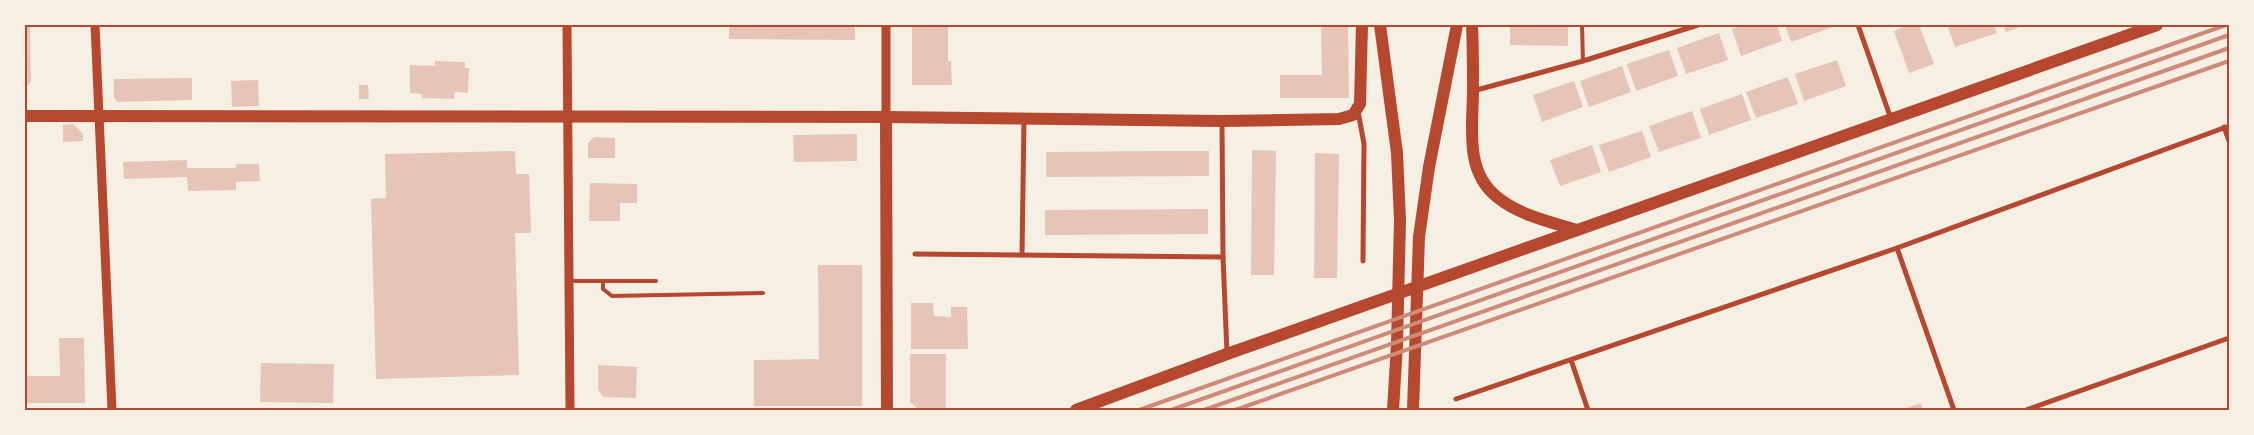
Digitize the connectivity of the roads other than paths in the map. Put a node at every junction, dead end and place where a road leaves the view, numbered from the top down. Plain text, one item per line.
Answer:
1 (95, 25) edge
2 (568, 25) edge
3 (886, 25) edge
4 (1362, 25) edge
5 (1380, 25) edge
6 (1457, 25) edge
7 (1472, 25) edge
8 (1582, 25) edge
9 (1698, 25) edge
10 (1858, 25) edge
11 (2157, 25) edge
12 (1583, 61) junction
13 (1473, 91) junction
14 (1358, 110) junction
15 (25, 116) edge
16 (99, 117) junction
17 (886, 117) junction
18 (568, 118) junction
19 (1024, 119) junction
20 (1892, 120) junction
21 (1222, 121) junction
22 (2226, 126) edge
23 (2229, 141) edge
24 (1577, 230) junction
25 (1897, 248) junction
26 (915, 254) dead end
27 (1022, 255) junction
28 (1223, 257) junction
29 (1363, 261) dead end
30 (569, 281) junction
31 (603, 281) junction
32 (656, 281) dead end
33 (763, 292) dead end
34 (2229, 338) edge
35 (1228, 354) junction
36 (1571, 360) junction
37 (1456, 399) dead end
38 (112, 410) edge
39 (570, 410) edge
40 (888, 410) edge
41 (1076, 410) edge
42 (1393, 410) edge
43 (1413, 410) edge
44 (1588, 410) edge
45 (1954, 410) edge
46 (2026, 410) edge

1 - 16 street
2 - 18 street
3 - 17 street
4 - 14 main road
5 - 42 main road
6 - 43 main road
7 - 13 main road
8 - 12 lane
9 - 12 street
10 - 20 street
11 - 20 main road
12 - 13 street
13 - 24 main road
14 - 21 main road
14 - 29 street
15 - 16 main road
16 - 18 main road
16 - 38 street
17 - 18 main road
17 - 19 main road
17 - 40 main road
18 - 30 street
19 - 21 main road
19 - 27 street
20 - 24 main road
21 - 28 street
22 - 23 street
22 - 25 street
24 - 35 main road
25 - 36 street
25 - 45 street
26 - 27 street
27 - 28 street
28 - 35 street
30 - 31 lane
30 - 39 street
31 - 32 lane
31 - 33 lane
34 - 46 street
35 - 41 main road
36 - 37 street
36 - 44 street

